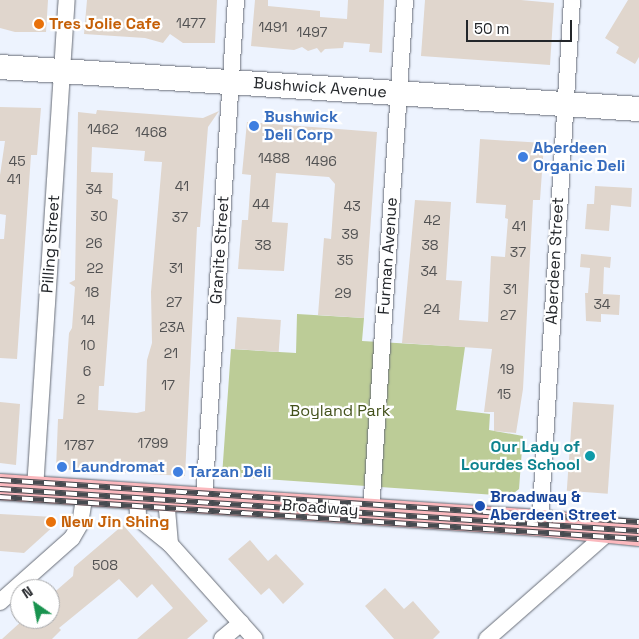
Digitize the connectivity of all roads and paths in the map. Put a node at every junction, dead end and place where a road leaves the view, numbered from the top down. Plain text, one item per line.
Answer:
1 (67, 0) edge
2 (236, 0) edge
3 (405, 0) edge
4 (572, 0) edge
5 (0, 67) edge
6 (63, 71) junction
7 (231, 82) junction
8 (399, 93) junction
9 (563, 104) junction
10 (639, 109) edge
11 (0, 487) edge
12 (35, 489) junction
13 (85, 493) junction
14 (137, 496) junction
15 (166, 498) junction
16 (204, 500) junction
17 (371, 512) junction
18 (540, 523) junction
19 (611, 530) junction
20 (639, 533) edge
21 (170, 544) junction
22 (0, 602) edge
23 (241, 623) junction
24 (222, 639) edge
25 (256, 639) edge
26 (487, 639) edge

1 - 6 street, Pilling Street
2 - 7 street, Granite Street
3 - 8 street, Furman Avenue
4 - 9 street, Aberdeen Street
5 - 6 main road, Bushwick Avenue
6 - 7 main road, Bushwick Avenue
6 - 12 street, Pilling Street
7 - 8 main road, Bushwick Avenue
7 - 16 street, Granite Street
8 - 9 main road, Bushwick Avenue
8 - 17 street, Furman Avenue
9 - 10 main road, Bushwick Avenue
9 - 18 street, Aberdeen Street
11 - 12 main road, Broadway
12 - 13 main road, Broadway
13 - 14 main road, Broadway
13 - 22 street
14 - 15 main road, Broadway
14 - 21 street
15 - 16 main road, Broadway
15 - 21 street
16 - 17 main road, Broadway
17 - 18 main road, Broadway
18 - 19 main road, Broadway
19 - 20 main road, Broadway
19 - 26 street
21 - 23 street
23 - 24 street
23 - 25 street

